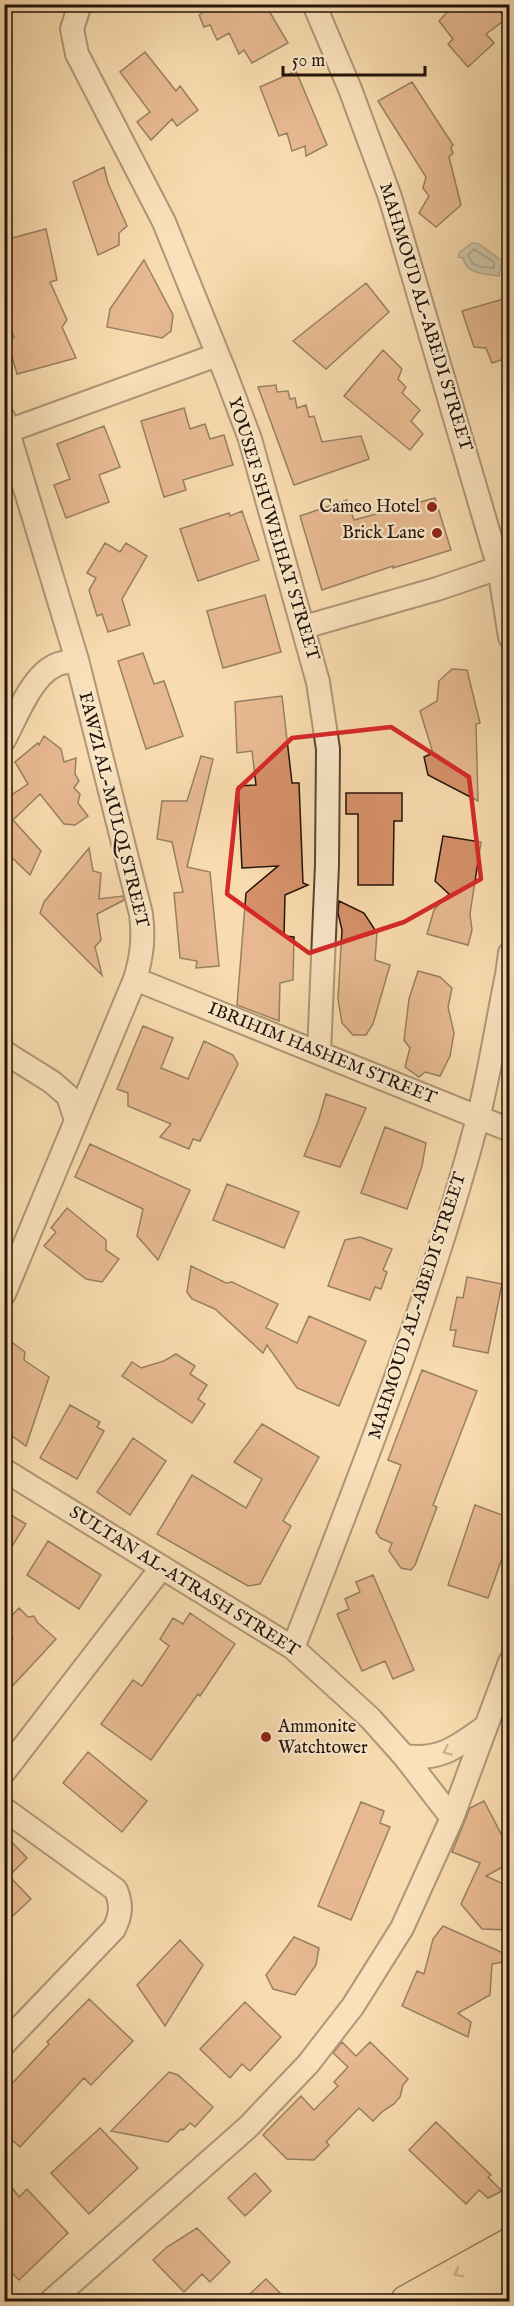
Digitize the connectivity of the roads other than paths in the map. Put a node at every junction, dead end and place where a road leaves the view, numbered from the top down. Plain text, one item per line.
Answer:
1 (80, 4) edge
2 (314, 4) edge
3 (217, 355) junction
4 (6, 425) edge
5 (504, 566) edge
6 (304, 627) junction
7 (510, 637) edge
8 (77, 660) junction
9 (4, 740) edge
10 (510, 953) edge
11 (135, 979) junction
12 (4, 1052) edge
13 (318, 1053) junction
14 (478, 1116) junction
15 (76, 1120) junction
16 (510, 1130) edge
17 (4, 1294) edge
18 (4, 1470) edge
19 (162, 1567) junction
20 (293, 1648) junction
21 (510, 1662) edge
22 (485, 1727) junction
23 (404, 1756) junction
24 (4, 1772) edge
25 (4, 1809) edge
26 (452, 1818) junction
27 (4, 2044) edge
28 (510, 2245) edge
29 (510, 2273) edge
30 (50, 2301) edge
31 (407, 2301) edge
32 (460, 2301) edge

1 - 3 street, YOUSEF SHUWEIHAT STREET
2 - 5 street, MAHMOUD AL-ABEDI STREET
3 - 4 street
3 - 6 street, YOUSEF SHUWEIHAT STREET
4 - 8 street, FAWZI AL-MULQI STREET
5 - 6 street
5 - 7 street, MAHMOUD AL-ABEDI STREET
6 - 13 street, YOUSEF SHUWEIHAT STREET
8 - 9 street
8 - 11 street, FAWZI AL-MULQI STREET
10 - 14 street, MAHMOUD AL-ABEDI STREET
11 - 13 street, IBRIHIM HASHEM STREET
11 - 15 street, FAWZI AL-MULQI STREET
12 - 15 street
13 - 14 street, IBRIHIM HASHEM STREET
14 - 16 street, IBRIHIM HASHEM STREET
14 - 20 street, MAHMOUD AL-ABEDI STREET
15 - 17 street, FAWZI AL-MULQI STREET
18 - 19 street, SULTAN AL-ATRASH STREET
19 - 20 street, SULTAN AL-ATRASH STREET
19 - 24 street
20 - 23 street, SULTAN AL-ATRASH STREET
21 - 22 street
22 -> 23 street
22 - 26 street
23 - 26 street, SULTAN AL-ATRASH STREET
25 - 27 street
26 - 30 street
28 -> 31 main road
29 - 32 main road

